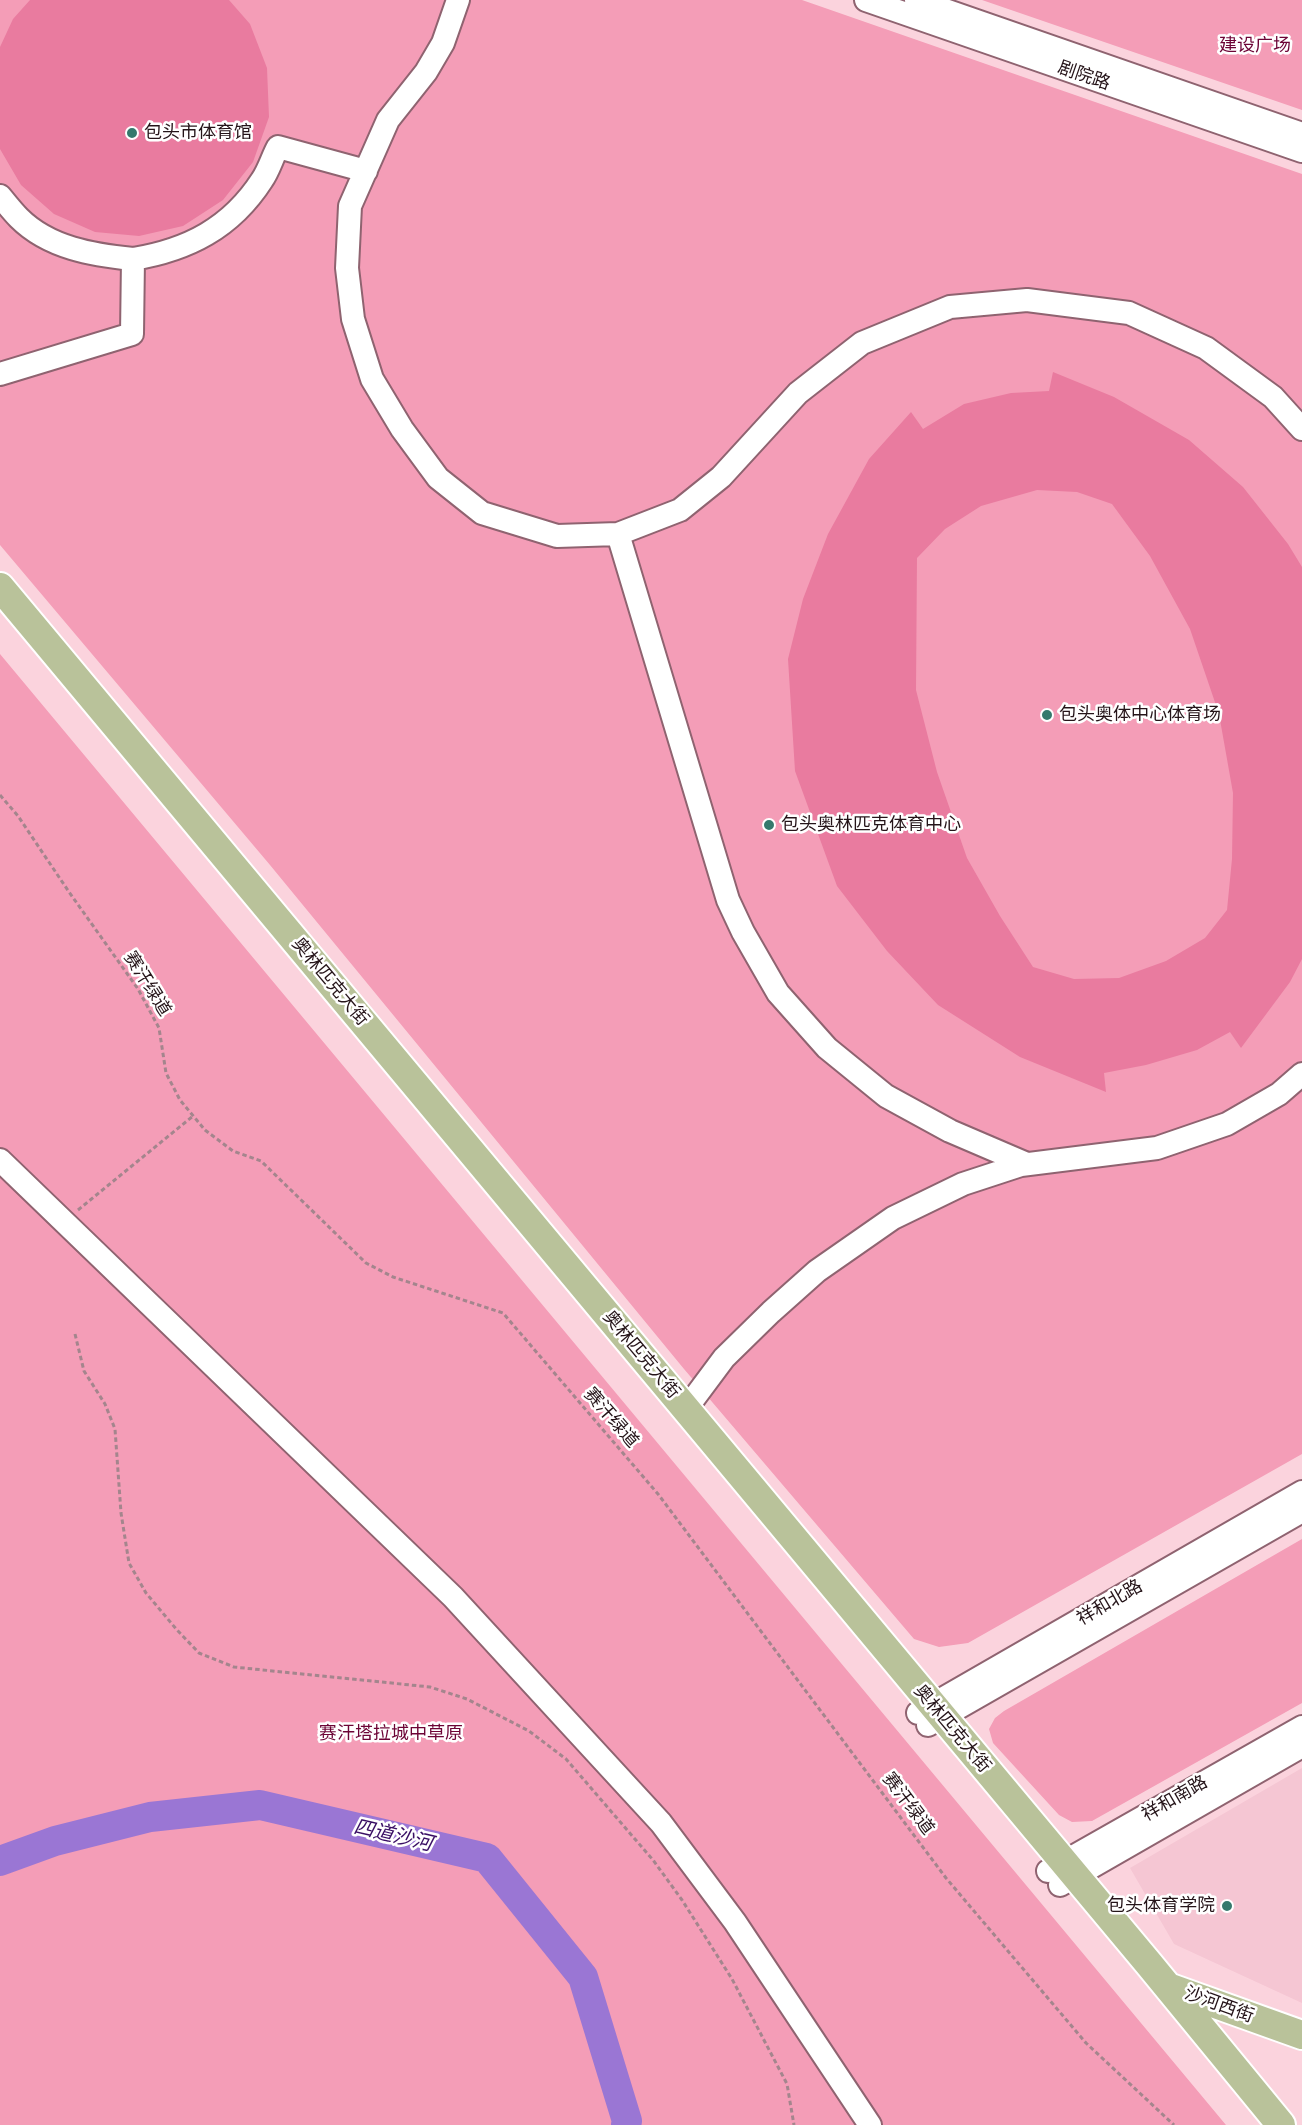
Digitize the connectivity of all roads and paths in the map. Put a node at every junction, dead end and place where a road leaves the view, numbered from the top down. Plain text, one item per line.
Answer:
1 (458, 0) edge
2 (866, 0) edge
3 (916, 0) edge
4 (1302, 134) edge
5 (1302, 151) edge
6 (366, 171) junction
7 (0, 196) edge
8 (133, 259) junction
9 (0, 374) edge
10 (1302, 429) edge
11 (618, 534) junction
12 (0, 587) edge
13 (0, 610) edge
14 (0, 795) edge
15 (1302, 1074) edge
16 (193, 1116) junction
17 (0, 1160) edge
18 (1027, 1164) junction
19 (63, 1222) junction
20 (75, 1334) dead end
21 (686, 1409) junction
22 (1302, 1492) edge
23 (1302, 1511) edge
24 (930, 1715) junction
25 (1302, 1727) edge
26 (1302, 1746) edge
27 (1062, 1873) junction
28 (1163, 1995) junction
29 (1191, 2015) junction
30 (1302, 2035) edge
31 (1302, 2055) edge
32 (794, 2125) edge
33 (870, 2125) edge
34 (1174, 2125) edge
35 (1261, 2125) edge
36 (1281, 2125) edge

1 - 6 street
2 - 5 street, 剧院路
3 - 4 street, 剧院路
6 - 8 street
6 - 11 street
7 - 8 street
8 - 9 street
10 - 11 street
11 - 18 street
12 - 21 main road, 奥林匹克大街
13 - 24 main road, 奥林匹克大街
14 - 16 path, 赛汗绿道
15 - 18 street
16 - 19 path
16 - 34 path, 赛汗绿道
17 - 19 street
18 - 21 street
19 - 33 street
20 - 32 path
21 - 24 main road, 奥林匹克大街
22 - 24 street, 祥和北路
23 - 24 street, 祥和北路
24 - 27 main road, 奥林匹克大街
25 - 27 street, 祥和南路
26 - 27 street, 祥和南路
27 - 28 main road, 奥林匹克大街
27 - 28 main road, 奥林匹克大街
28 - 29 main road, 沙河西街
28 - 30 main road, 沙河西街
28 - 35 main road, 奥林匹克大街
29 - 31 main road, 沙河西街
29 - 36 main road

